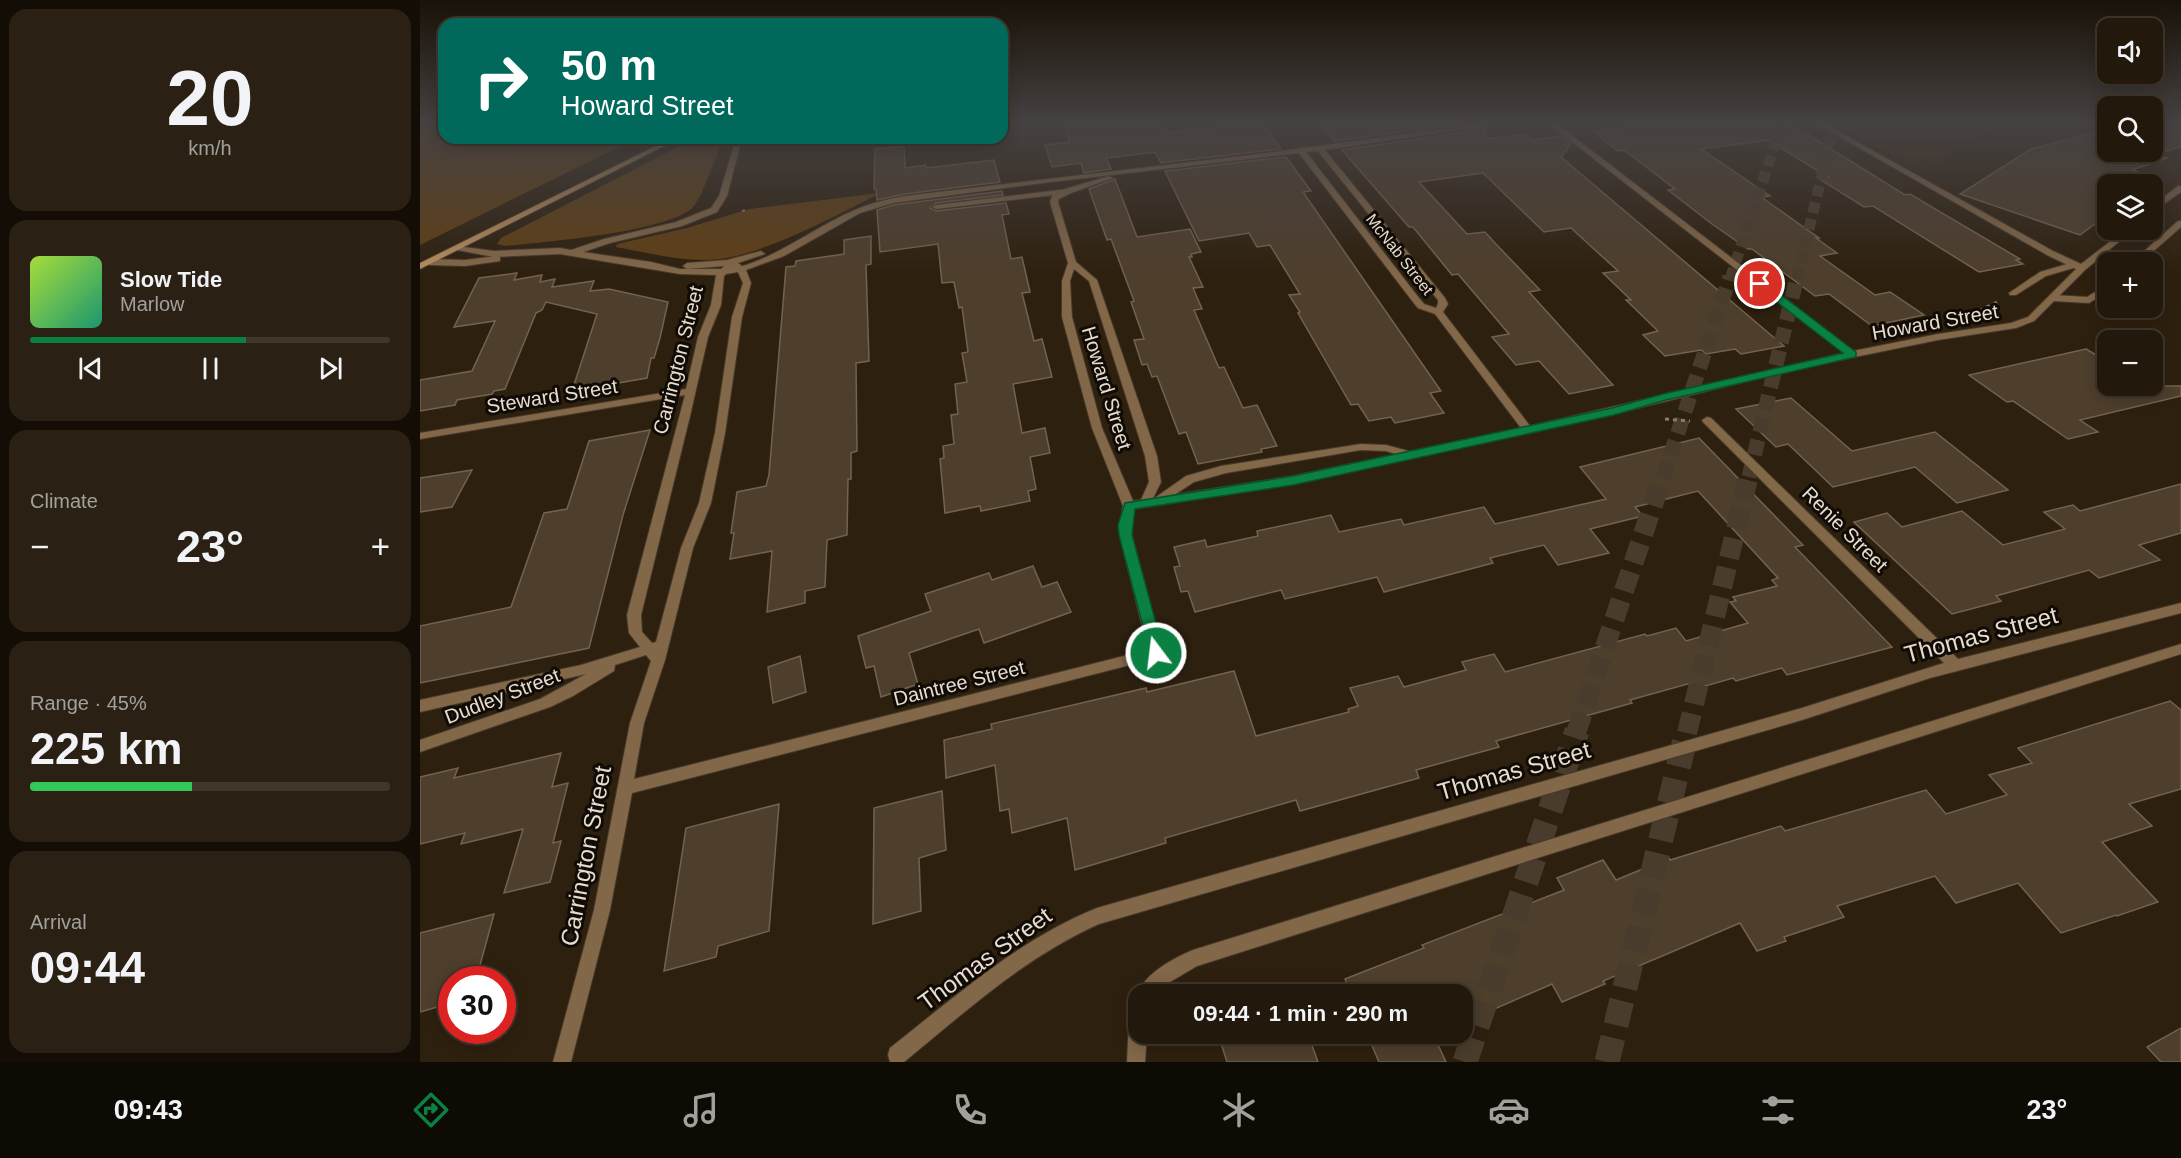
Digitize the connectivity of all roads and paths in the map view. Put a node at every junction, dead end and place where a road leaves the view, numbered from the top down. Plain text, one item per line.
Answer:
1 (607, 174) edge
2 (729, 174) edge
3 (1096, 174) edge
4 (1123, 174) edge
5 (1318, 174) edge
6 (1340, 174) edge
7 (1616, 174) edge
8 (1910, 174) edge
9 (2181, 189) edge
10 (1068, 191) junction
11 (2163, 202) edge
12 (936, 207) dead end
13 (748, 210) dead end
14 (742, 211) dead end
15 (2181, 223) edge
16 (2115, 240) edge
17 (459, 248) junction
18 (2148, 252) edge
19 (528, 253) junction
20 (573, 253) junction
21 (425, 263) edge
22 (1072, 263) junction
23 (645, 265) junction
24 (737, 265) junction
25 (2078, 266) junction
26 (722, 272) junction
27 (2013, 293) dead end
28 (2097, 295) edge
29 (2053, 298) junction
30 (1438, 312) junction
31 (1852, 355) junction
32 (690, 391) junction
33 (1657, 419) dead end
34 (1711, 423) joint
35 (1528, 429) junction
36 (420, 436) edge
37 (1412, 455) junction
38 (1150, 503) junction
39 (1129, 506) junction
40 (2181, 608) edge
41 (2181, 649) edge
42 (656, 652) junction
43 (626, 658) junction
44 (1955, 665) junction
45 (420, 706) edge
46 (420, 746) edge
47 (625, 788) junction
48 (1153, 984) edge
49 (1137, 1044) edge
50 (897, 1054) dead end
51 (562, 1062) edge
52 (1136, 1062) edge

1 - 17 street
2 - 20 street
3 - 24 street
4 - 10 street
5 - 30 street, McNab Street
6 - 30 street, McNab Street
7 - 31 street
8 - 25 street
9 - 11 street
10 - 12 street
10 - 22 street, Howard Street
13 - 14 path
15 - 18 street
16 - 25 street, Howard Street
17 - 19 street
17 - 21 street
19 - 20 street
19 - 21 street
20 - 23 street
22 - 38 street, Howard Street
22 - 39 street, Howard Street
23 - 24 street
23 - 26 street
24 - 26 street
24 - 42 street, Carrington Street
25 - 27 street
25 - 29 street, Howard Street
26 - 32 street, Carrington Street
28 - 29 street
29 - 31 street, Howard Street
30 - 35 street, McNab Street
31 - 35 street, Howard Street
32 - 36 street, Steward Street
32 - 42 street, Carrington Street
33 - 34 path
34 - 44 street, Renie Street
35 - 37 street, Howard Street
37 - 38 street, Howard Street
37 - 38 street
38 - 39 street, Howard Street
39 - 47 street, Daintree Street
40 - 44 street, Thomas Street
41 - 48 street
42 - 43 street, Dudley Street
42 - 47 street, Carrington Street
43 - 45 street, Dudley Street
43 - 46 street, Dudley Street
44 - 50 street, Thomas Street
47 - 51 street, Carrington Street
49 - 52 street

